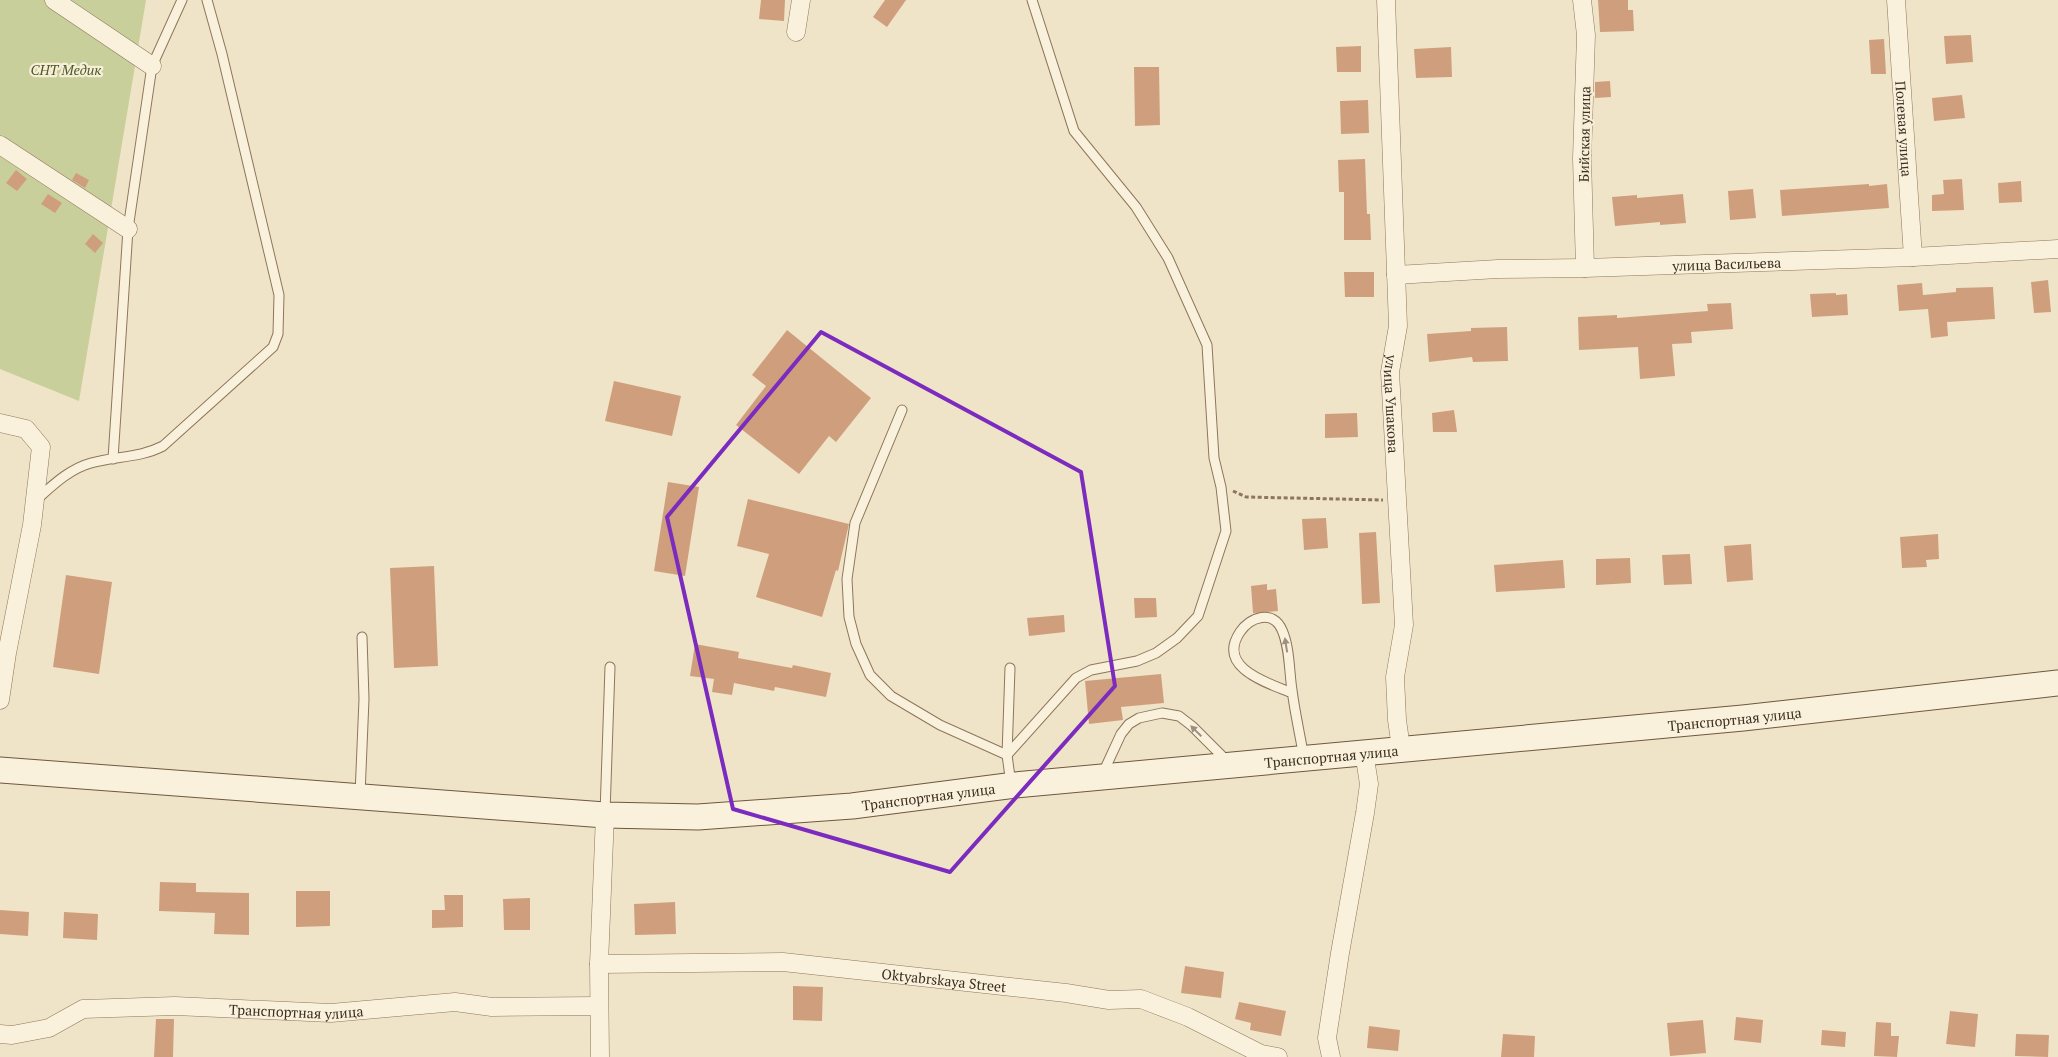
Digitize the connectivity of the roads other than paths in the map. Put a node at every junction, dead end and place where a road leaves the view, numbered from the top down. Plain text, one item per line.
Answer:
1 (54, 0) edge
2 (182, 0) edge
3 (207, 0) edge
4 (801, 0) edge
5 (1032, 0) edge
6 (1386, 0) edge
7 (1582, 0) edge
8 (1896, 0) edge
9 (796, 32) dead end
10 (152, 66) junction
11 (0, 145) edge
12 (128, 229) junction
13 (2058, 249) edge
14 (1912, 257) junction
15 (1584, 268) junction
16 (1396, 275) junction
17 (902, 410) dead end
18 (0, 423) edge
19 (113, 458) junction
20 (35, 500) junction
21 (362, 637) dead end
22 (610, 667) dead end
23 (1010, 668) dead end
24 (2058, 683) edge
25 (1292, 693) junction
26 (0, 700) edge
27 (1401, 748) junction
28 (1364, 752) junction
29 (1007, 755) junction
30 (1304, 758) junction
31 (1231, 765) junction
32 (0, 770) edge
33 (1101, 777) junction
34 (1011, 786) junction
35 (360, 798) junction
36 (605, 816) junction
37 (599, 964) junction
38 (598, 1006) junction
39 (0, 1034) edge
40 (600, 1057) edge
41 (1278, 1057) edge
42 (1331, 1057) edge

1 - 10 street
2 - 10 lane
3 - 19 lane
4 - 9 street
5 - 29 lane
6 - 16 street, улица Ушакова
7 - 15 street, Бийская улица
8 - 14 street, Полевая улица
10 - 12 lane
11 - 12 street
12 - 19 lane
13 - 14 street, улица Васильева
14 - 15 street, улица Васильева
15 - 16 street, улица Васильева
16 - 27 street, улица Ушакова
17 - 29 lane
18 - 20 street
19 - 20 lane
20 - 26 street
21 - 35 lane
22 - 36 lane
23 - 29 lane
24 - 27 main road, Транспортная улица
25 -> 25 lane
25 - 30 lane
27 - 28 main road, Транспортная улица
28 - 30 main road, Транспортная улица
28 - 42 street
29 - 34 lane
30 - 31 main road, Транспортная улица
31 - 33 main road, Транспортная улица
31 -> 33 lane
32 - 35 main road, Транспортная улица
33 - 34 main road, Транспортная улица
34 - 36 main road, Транспортная улица
35 - 36 main road, Транспортная улица
36 - 37 street
37 - 38 street
37 - 41 street, Oktyabrskaya Street
38 - 39 street, Транспортная улица
38 - 40 street

